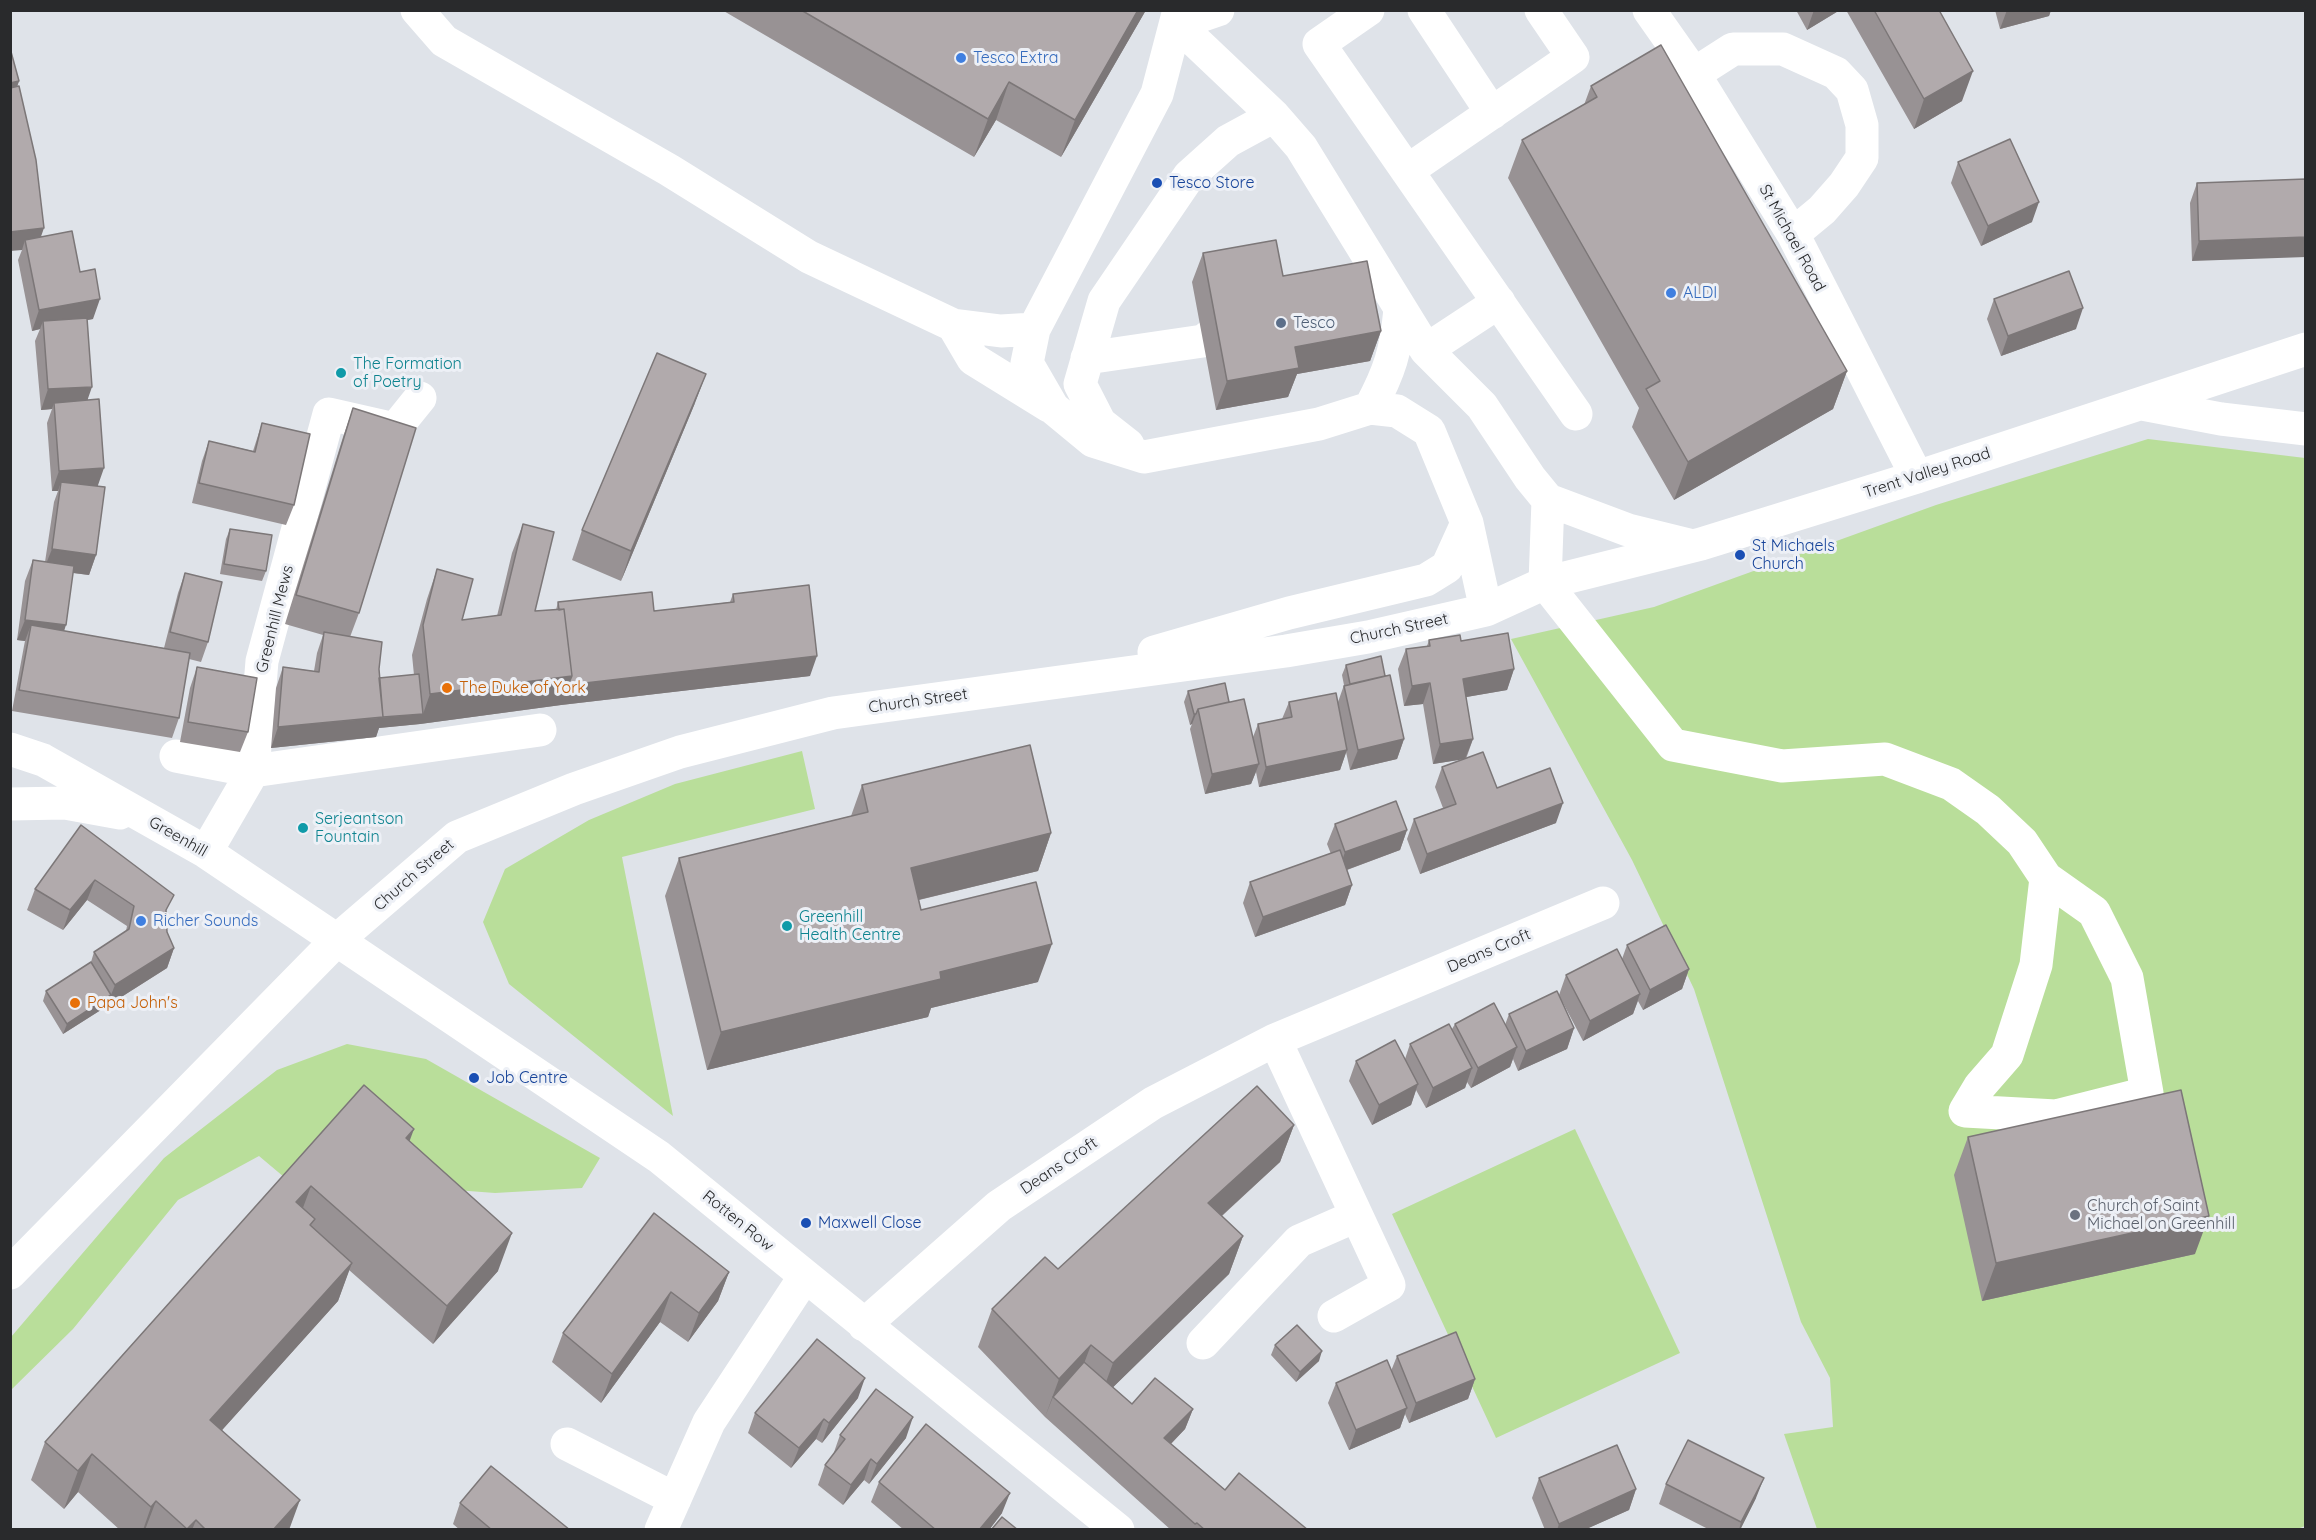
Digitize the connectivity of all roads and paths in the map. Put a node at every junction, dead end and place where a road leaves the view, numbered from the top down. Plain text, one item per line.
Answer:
1 (417, 10) edge
2 (1218, 10) edge
3 (1368, 10) edge
4 (1424, 10) edge
5 (1541, 10) edge
6 (1649, 10) edge
7 (1178, 17) edge
8 (1694, 74) junction
9 (1492, 113) junction
10 (1274, 116) junction
11 (1407, 171) junction
12 (1793, 234) junction
13 (1368, 257) junction
14 (1335, 268) edge
15 (1260, 297) edge
16 (1498, 302) junction
17 (1400, 309) junction
18 (953, 325) junction
19 (1034, 329) junction
20 (2306, 349) edge
21 (1425, 350) junction
22 (1087, 358) junction
23 (420, 398) dead end
24 (2140, 403) junction
25 (1053, 408) junction
26 (1370, 408) junction
27 (1576, 414) dead end
28 (2306, 429) edge
29 (1144, 457) junction
30 (1917, 477) junction
31 (1548, 500) junction
32 (1467, 523) junction
33 (1693, 546) junction
34 (1545, 583) junction
35 (1486, 610) junction
36 (1043, 683) junction
37 (540, 730) dead end
38 (10, 749) edge
39 (176, 756) dead end
40 (253, 771) junction
41 (10, 804) edge
42 (145, 818) junction
43 (207, 852) junction
44 (2046, 878) junction
45 (1603, 903) dead end
46 (337, 940) junction
47 (1275, 1040) junction
48 (1356, 1216) junction
49 (10, 1273) edge
50 (805, 1276) junction
51 (1334, 1316) dead end
52 (864, 1324) junction
53 (1203, 1343) dead end
54 (567, 1444) dead end
55 (675, 1499) junction
56 (661, 1530) edge
57 (1118, 1530) edge

1 - 18 street
2 - 7 street
3 - 11 street
4 - 9 street
5 - 9 street
6 - 8 street, St Michael Road
7 - 10 street
7 - 19 street
8 - 12 street, St Michael Road
8 - 12 street
9 - 11 street
10 - 13 street
10 - 22 street
11 - 16 street
12 - 30 street, St Michael Road
13 - 14 street
13 - 17 street
15 - 22 street
16 - 21 street
16 - 27 street
17 - 21 street
17 - 26 street
18 - 19 street
18 - 25 street
19 - 25 street
20 - 24 street, Trent Valley Road
21 - 31 street
22 - 29 street
23 - 40 street, Greenhill Mews
24 - 28 street
24 - 30 street, Trent Valley Road
25 - 29 street
26 - 29 street
26 - 32 street
30 - 33 street, Trent Valley Road
31 - 33 street
31 - 34 street
32 - 35 street
32 - 36 street
33 - 34 street, Trent Valley Road
34 - 35 street, Church Street
34 - 44 street
35 - 36 street, Church Street
36 - 46 street, Church Street
37 - 40 street
38 - 42 street, Greenhill
39 - 40 street
40 - 43 street, Greenhill Mews
41 - 42 street
42 - 43 street, Greenhill
43 - 46 street, Greenhill
44 - 44 street
45 - 47 street, Deans Croft
46 - 49 street, Church Street
46 - 50 street, Rotten Row
47 - 48 street
47 - 52 street, Deans Croft
48 - 51 street
48 - 53 street
50 - 52 street, Rotten Row
50 - 55 street
52 - 57 street, Rotten Row
54 - 55 street
55 - 56 street

